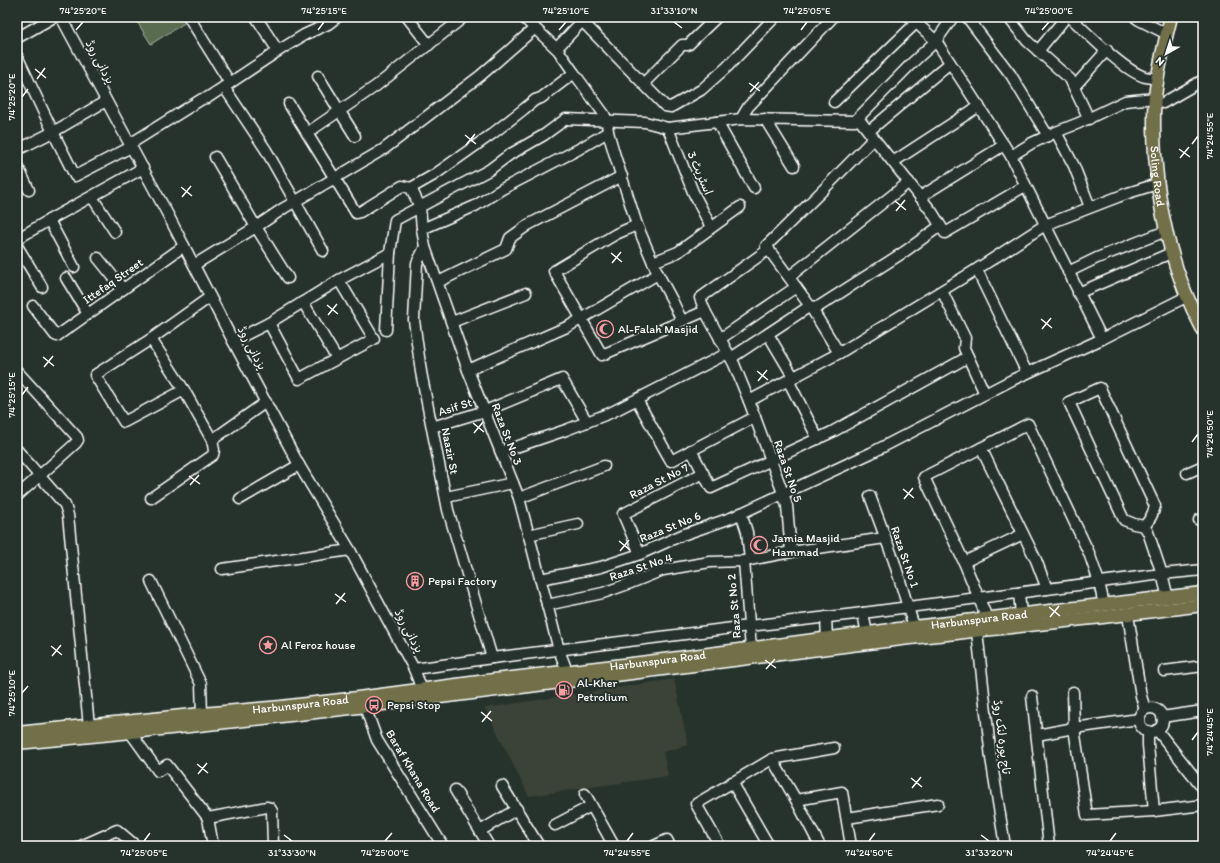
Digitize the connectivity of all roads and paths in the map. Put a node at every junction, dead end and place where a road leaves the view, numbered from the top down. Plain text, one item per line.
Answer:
1 (54, 17) edge
2 (61, 17) edge
3 (256, 17) edge
4 (337, 17) edge
5 (407, 17) edge
6 (464, 17) edge
7 (523, 17) edge
8 (717, 17) edge
9 (775, 17) edge
10 (833, 17) edge
11 (953, 17) edge
12 (967, 17) edge
13 (1008, 17) edge
14 (1066, 17) edge
15 (1070, 17) edge
16 (1135, 17) edge
17 (1171, 17) edge
18 (190, 19) dead end
19 (584, 19) edge
20 (913, 19) edge
21 (534, 29) junction
22 (1167, 34) junction
23 (17, 38) edge
24 (936, 41) junction
25 (429, 45) junction
26 (557, 48) junction
27 (1107, 50) junction
28 (1038, 51) junction
29 (278, 52) junction
30 (17, 56) edge
31 (950, 63) junction
32 (574, 73) junction
33 (318, 76) dead end
34 (1158, 79) junction
35 (1203, 80) edge
36 (643, 84) junction
37 (227, 85) junction
38 (1074, 87) junction
39 (1159, 100) junction
40 (106, 101) junction
41 (834, 102) dead end
42 (289, 104) dead end
43 (979, 106) junction
44 (339, 111) junction
45 (858, 118) junction
46 (741, 119) junction
47 (765, 119) junction
48 (1089, 119) junction
49 (607, 121) junction
50 (717, 122) junction
51 (668, 128) junction
52 (53, 132) junction
53 (608, 132) junction
54 (307, 133) junction
55 (1052, 134) junction
56 (871, 135) junction
57 (355, 136) dead end
58 (130, 145) junction
59 (1004, 145) junction
60 (17, 150) edge
61 (1011, 156) junction
62 (215, 157) dead end
63 (893, 162) junction
64 (17, 165) edge
65 (794, 166) dead end
66 (142, 168) junction
67 (622, 176) junction
68 (334, 178) junction
69 (908, 182) junction
70 (1157, 184) junction
71 (1025, 186) junction
72 (411, 188) junction
73 (754, 188) dead end
74 (29, 190) dead end
75 (92, 197) junction
76 (920, 197) junction
77 (294, 202) junction
78 (420, 207) junction
79 (740, 207) dead end
80 (1090, 207) junction
81 (49, 220) junction
82 (637, 225) junction
83 (1045, 225) junction
84 (940, 226) junction
85 (256, 227) junction
86 (711, 227) junction
87 (422, 229) junction
88 (115, 232) dead end
89 (1166, 232) junction
90 (17, 239) edge
91 (17, 246) edge
92 (184, 246) junction
93 (425, 247) junction
94 (768, 249) junction
95 (323, 251) dead end
96 (390, 253) junction
97 (1171, 253) junction
98 (98, 258) dead end
99 (653, 262) junction
100 (194, 265) junction
101 (74, 267) dead end
102 (977, 270) junction
103 (1068, 272) junction
104 (658, 274) junction
105 (789, 277) junction
106 (66, 278) dead end
107 (288, 278) dead end
108 (339, 280) junction
109 (438, 282) junction
110 (42, 287) dead end
111 (796, 287) junction
112 (123, 289) junction
113 (942, 291) junction
114 (526, 293) dead end
115 (1078, 293) junction
116 (210, 297) junction
117 (1186, 297) junction
118 (303, 302) junction
119 (32, 306) dead end
120 (810, 306) junction
121 (704, 311) junction
122 (88, 314) junction
123 (581, 319) junction
124 (682, 321) junction
125 (452, 322) junction
126 (269, 323) junction
127 (386, 330) dead end
128 (1203, 330) edge
129 (768, 334) junction
130 (151, 339) junction
131 (720, 339) junction
132 (1102, 339) junction
133 (233, 341) junction
134 (839, 353) junction
135 (729, 356) junction
136 (968, 357) junction
137 (337, 359) junction
138 (468, 370) junction
139 (17, 371) edge
140 (1027, 373) junction
141 (791, 379) junction
142 (184, 390) junction
143 (985, 394) junction
144 (637, 400) junction
145 (749, 401) junction
146 (266, 402) junction
147 (485, 411) junction
148 (755, 417) junction
149 (587, 422) junction
150 (432, 427) junction
151 (818, 439) junction
152 (212, 440) junction
153 (981, 448) junction
154 (17, 450) edge
155 (691, 450) junction
156 (500, 452) junction
157 (771, 460) junction
158 (299, 465) junction
159 (604, 466) dead end
160 (1203, 466) edge
161 (703, 473) junction
162 (1187, 473) dead end
163 (40, 476) junction
164 (513, 483) junction
165 (783, 494) junction
166 (17, 496) edge
167 (870, 496) dead end
168 (446, 497) junction
169 (151, 498) dead end
170 (518, 498) junction
171 (240, 499) dead end
172 (741, 513) junction
173 (578, 524) dead end
174 (1144, 526) junction
175 (1023, 534) junction
176 (528, 535) junction
177 (885, 538) junction
178 (350, 550) junction
179 (791, 552) junction
180 (640, 554) junction
181 (747, 560) junction
182 (964, 562) junction
183 (222, 569) dead end
184 (1203, 570) edge
185 (1162, 574) junction
186 (540, 579) junction
187 (151, 581) dead end
188 (1099, 582) junction
189 (1047, 589) junction
190 (1019, 593) junction
191 (1203, 593) edge
192 (979, 598) junction
193 (1168, 598) junction
194 (547, 605) junction
195 (1104, 605) junction
196 (1203, 605) edge
197 (908, 607) junction
198 (863, 613) junction
199 (1021, 614) junction
200 (1128, 615) junction
201 (826, 617) junction
202 (987, 618) junction
203 (749, 626) junction
204 (977, 631) junction
205 (915, 632) junction
206 (867, 634) junction
207 (827, 639) junction
208 (751, 649) junction
209 (560, 650) junction
210 (492, 658) junction
211 (1203, 666) edge
212 (641, 668) junction
213 (414, 669) junction
214 (567, 671) junction
215 (1164, 671) dead end
216 (422, 690) junction
217 (1073, 692) dead end
218 (1032, 696) dead end
219 (365, 707) junction
220 (1145, 709) junction
221 (1203, 711) edge
222 (282, 712) junction
223 (202, 714) junction
224 (1162, 717) junction
225 (1139, 719) junction
226 (90, 726) junction
227 (1074, 728) junction
228 (1153, 731) junction
229 (130, 732) junction
230 (17, 733) edge
231 (1037, 735) junction
232 (17, 743) edge
233 (834, 748) dead end
234 (772, 759) junction
235 (732, 782) junction
236 (502, 786) dead end
237 (1203, 788) edge
238 (456, 790) dead end
239 (585, 794) dead end
240 (796, 800) junction
241 (938, 804) dead end
242 (1203, 805) edge
243 (591, 806) junction
244 (517, 809) junction
245 (1154, 811) junction
246 (208, 818) junction
247 (847, 818) junction
248 (555, 825) dead end
249 (480, 831) junction
250 (670, 840) edge
251 (81, 846) edge
252 (136, 846) edge
253 (213, 846) edge
254 (273, 846) edge
255 (443, 846) edge
256 (489, 846) edge
257 (539, 846) edge
258 (614, 846) edge
259 (654, 846) edge
260 (720, 846) edge
261 (769, 846) edge
262 (820, 846) edge
263 (851, 846) edge
264 (1005, 846) edge
265 (1050, 846) edge

1 - 23 street
2 - 40 street, یزدانی روڈ
3 - 29 street
4 - 29 street
5 - 25 street
6 - 25 street
7 - 21 street
8 - 36 street
9 - 36 street
10 - 46 street
11 - 24 street
12 - 55 street
13 - 28 street
14 - 28 street
15 - 27 street
16 - 22 street
17 - 22 main road, Soling Road
18 - 37 street
19 - 26 street
19 - 36 street
20 - 24 street
20 - 41 street
21 - 26 street
21 - 68 street
22 - 34 main road, Soling Road
24 - 31 street
24 - 45 street
25 - 44 street
26 - 32 street
27 - 34 street
27 - 38 street
28 - 38 street
29 - 37 street
30 - 52 street
31 - 43 street
31 - 56 street
32 - 49 street
32 - 72 street
33 - 44 street
34 - 39 main road, Soling Road
35 - 39 street
37 - 58 street
37 - 77 street
38 - 48 street
39 - 48 street
39 - 70 main road, Soling Road
40 - 52 street
40 - 58 street, یزدانی روڈ
42 - 54 street
43 - 59 street
43 - 63 street
44 - 54 street
44 - 57 street
45 - 47 street
45 - 56 street
46 - 47 street
46 - 50 street
47 - 65 street
48 - 55 street
49 - 51 street
49 - 53 street
49 - 78 street
50 - 51 street
50 - 73 street
51 - 86 street, اسٹریٹ 3
52 - 58 street
52 - 60 street
53 - 67 street
53 - 87 street
54 - 68 street
55 - 61 street
55 - 80 street
56 - 63 street
56 - 94 street
58 - 66 street, یزدانی روڈ
59 - 61 street
59 - 76 street
61 - 71 street
62 - 85 street
63 - 69 street
64 - 74 street
66 - 75 street
66 - 92 street, یزدانی روڈ
67 - 82 street
67 - 109 street
68 - 72 street
68 - 77 street
69 - 76 street
69 - 105 street
70 - 80 street
70 - 89 main road, Soling Road
71 - 83 street
71 - 84 street
72 - 78 street
75 - 81 street
75 - 88 street
76 - 84 street
77 - 85 street
77 - 95 street
78 - 87 street, Raza St No 3
78 - 96 street
79 - 86 street
80 - 83 street
81 - 90 street
81 - 101 street
82 - 99 street
82 - 123 street
83 - 102 street
83 - 103 street
84 - 120 street
85 - 100 street
85 - 107 street
86 - 99 street
87 - 93 street, Raza St No 3
89 - 97 main road, Soling Road
89 - 103 street
91 - 110 street
92 - 100 street, یزدانی روڈ
92 - 112 street, Ittefaq Street
93 - 109 street, Raza St No 3
93 - 150 street, Naazir St
94 - 105 street
94 - 121 street
96 - 108 street
96 - 127 street
97 - 115 street
97 - 117 main road, Soling Road
98 - 112 street
99 - 104 street
100 - 116 street, یزدانی روڈ
102 - 113 street
102 - 140 street
103 - 115 street
104 - 123 street
104 - 124 street
105 - 111 street
106 - 122 street
108 - 118 street
108 - 137 street
109 - 125 street, Raza St No 3
111 - 120 street
111 - 131 street
112 - 122 street, Ittefaq Street
113 - 134 street
113 - 136 street
114 - 125 street
115 - 132 street
116 - 130 street
116 - 133 street, یزدانی روڈ
117 - 128 main road, Soling Road
117 - 132 street, Raza St No 6
118 - 126 street
118 - 137 street
119 - 122 street, Ittefaq Street
120 - 129 street
120 - 134 street
121 - 124 street
121 - 131 street, Raza St No 5
123 - 124 street
123 - 138 street
125 - 138 street, Raza St No 3
126 - 133 street
126 - 137 street
129 - 135 street
129 - 141 street
130 - 142 street
130 - 142 street
131 - 135 street, Raza St No 5
132 - 140 street, Raza St No 6
133 - 146 street, یزدانی روڈ
134 - 141 street
135 - 144 street
135 - 145 street, Raza St No 5
136 - 143 street
136 - 151 street
138 - 147 street, Raza St No 3
139 - 163 street
140 - 143 street, Raza St No 6
141 - 145 street
141 - 151 street
142 - 152 street
143 - 165 street, Raza St No 6
144 - 149 street
144 - 155 street
145 - 148 street, Raza St No 5
146 - 152 street
146 - 158 street, یزدانی روڈ
147 - 149 street, Asif St
147 - 150 street, Asif St
147 - 156 street, Raza St No 3
148 - 155 street
148 - 157 street, Raza St No 5
149 - 156 street
150 - 168 street, Naazir St
151 - 157 street
152 - 169 street
153 - 175 street
153 - 182 street
153 - 188 street
154 - 163 street
155 - 161 street
156 - 164 street, Raza St No 3
157 - 161 street
157 - 165 street, Raza St No 5
158 - 171 street
158 - 178 street, یزدانی روڈ
159 - 170 street
160 - 162 street
161 - 180 street, Raza St No 7
163 - 166 street
163 - 226 street
164 - 168 street
164 - 170 street, Raza St No 3
165 - 172 street, Raza St No 6
165 - 179 street, Raza St No 5
167 - 177 street, Raza St No 1
168 - 210 street, Naazir St
170 - 176 street, Raza St No 3
172 - 180 street, Raza St No 6
172 - 181 street, Raza St No 2
173 - 176 street
174 - 174 street
174 - 185 street
175 - 182 street
175 - 189 street
176 - 186 street, Raza St No 3
177 - 179 street, Raza St No 4
177 - 197 street, Raza St No 1
178 - 183 street
178 - 213 street, یزدانی روڈ
179 - 181 street, Raza St No 4
180 - 186 street, Raza St No 6
181 - 194 street, Raza St No 4
181 - 203 street, Raza St No 2
182 - 192 street
184 - 185 street
185 - 188 street
185 - 193 street
186 - 194 street, Raza St No 3
187 - 223 street
188 - 189 street
188 - 195 street
189 - 190 street
190 - 192 street
190 - 199 street
191 - 193 main road, Harbunspura Road
192 - 197 street
192 - 202 street
193 - 195 main road, Harbunspura Road
194 - 209 street, Raza St No 3
195 - 199 main road, Harbunspura Road
196 - 200 main road, Harbunspura Road
197 - 198 street
197 - 205 street, Raza St No 1
198 - 201 street
198 - 206 street
199 - 202 main road, Harbunspura Road
200 - 204 main road, Harbunspura Road
200 - 220 street
201 - 203 street
201 - 207 street
202 - 205 main road, Harbunspura Road
203 - 208 street, Raza St No 2
203 - 209 street
204 - 205 main road, Harbunspura Road
204 - 264 street, تاج پورہ لنک روڈ
205 - 206 main road, Harbunspura Road
205 - 212 main road, Harbunspura Road
206 - 207 main road, Harbunspura Road
207 - 208 main road, Harbunspura Road
208 - 212 main road, Harbunspura Road
209 - 210 street
209 - 214 street, Raza St No 3
210 - 213 street
211 - 215 street
212 - 214 main road, Harbunspura Road
212 - 219 main road, Harbunspura Road
213 - 216 street, یزدانی روڈ
214 - 216 main road, Harbunspura Road
216 - 222 main road, Harbunspura Road
217 - 227 street
218 - 231 street
219 - 222 main road, Harbunspura Road
219 - 255 street, Baraf Khana Road
220 - 224 street
220 - 225 street
221 - 224 street
222 - 223 main road, Harbunspura Road
222 - 229 main road, Harbunspura Road
223 - 226 main road, Harbunspura Road
224 - 228 street
225 - 227 street
225 - 228 street
226 - 230 main road, Harbunspura Road
227 - 231 street
227 - 245 street
228 - 237 street
228 - 245 street
229 - 232 main road, Harbunspura Road
229 - 246 street
231 - 265 street
233 - 234 street
234 - 235 street
234 - 240 street
235 - 260 street
235 - 261 street
236 - 244 street
238 - 249 street
239 - 243 street
240 - 247 street
240 - 262 street
241 - 247 street
242 - 245 street
243 - 248 street
243 - 258 street
244 - 249 street
244 - 257 street
246 - 253 street
246 - 254 street
247 - 263 street
249 - 256 street
250 - 259 street
251 - 252 street

